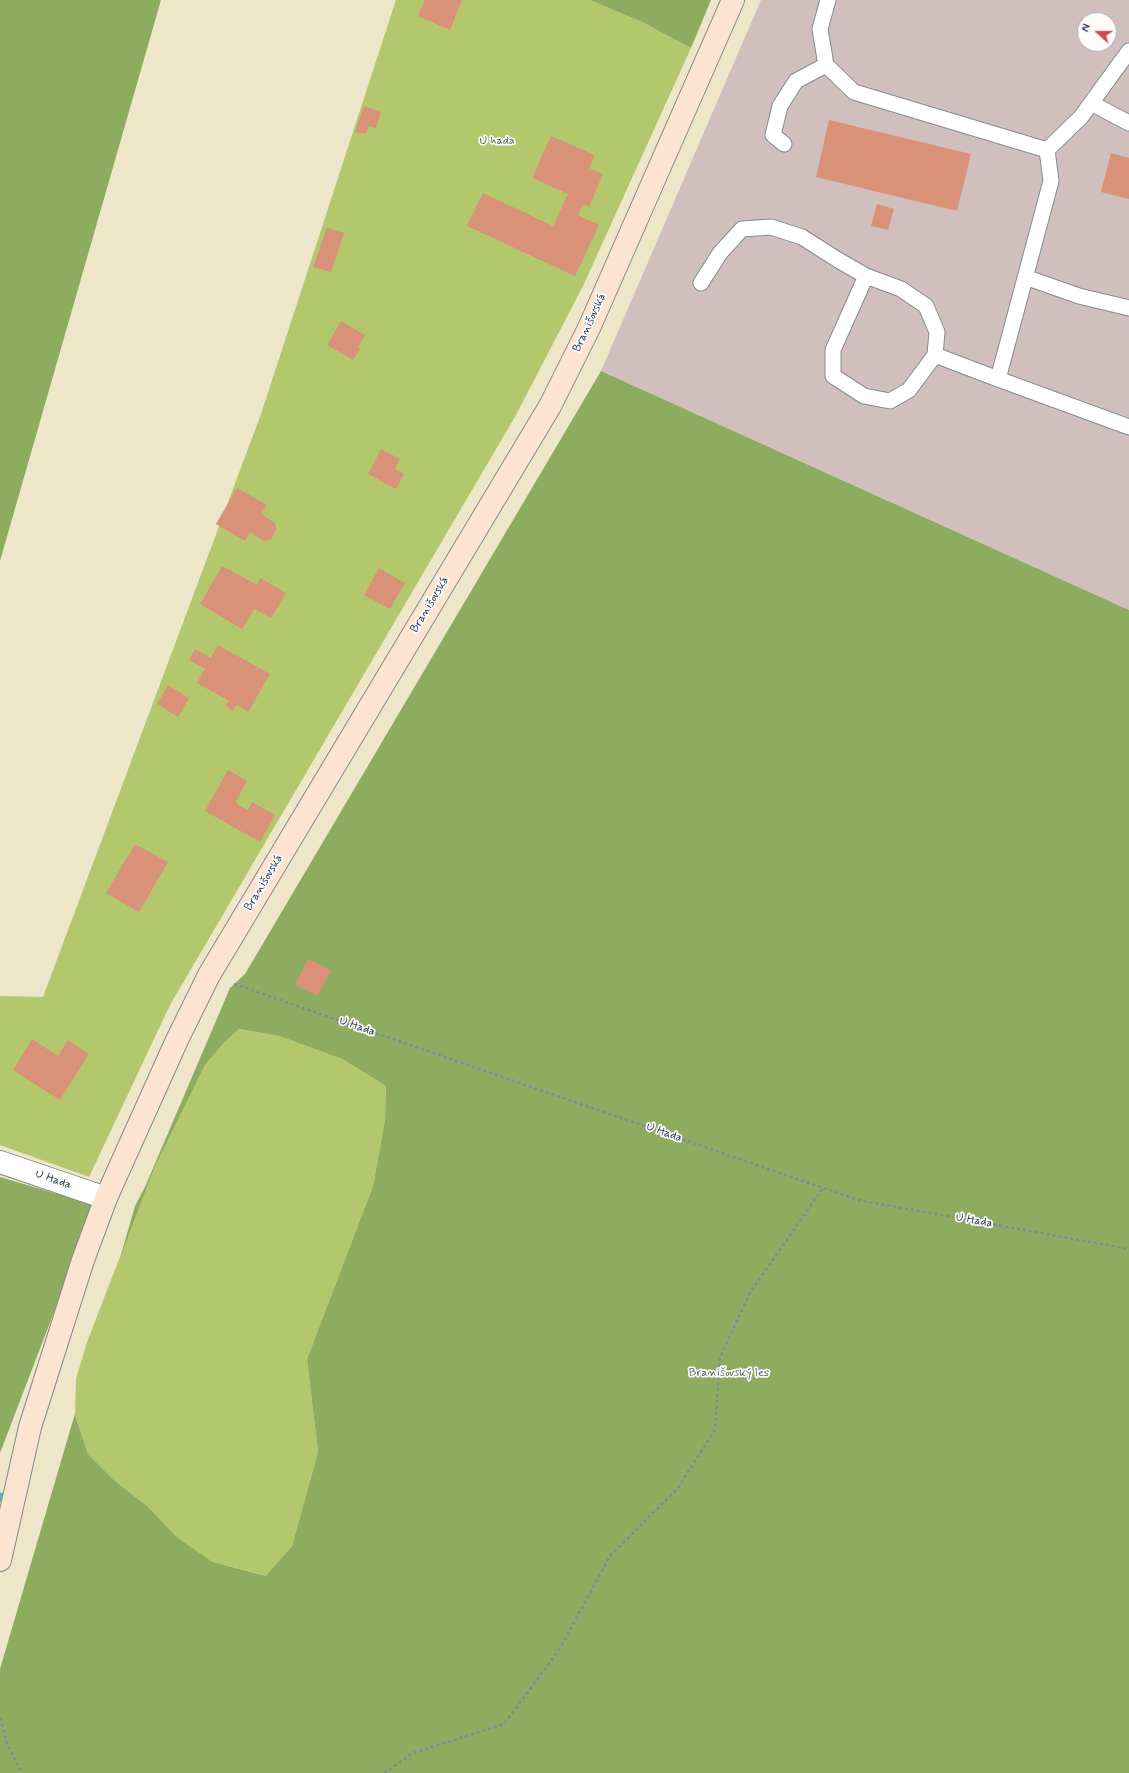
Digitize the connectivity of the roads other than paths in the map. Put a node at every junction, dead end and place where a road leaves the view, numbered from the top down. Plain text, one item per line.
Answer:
1 (733, 0) edge
2 (828, 0) edge
3 (1129, 51) edge
4 (826, 65) junction
5 (1091, 103) junction
6 (1129, 123) edge
7 (784, 144) dead end
8 (1047, 150) junction
9 (866, 276) junction
10 (1025, 277) junction
11 (701, 283) dead end
12 (1129, 308) edge
13 (935, 355) junction
14 (998, 378) junction
15 (1129, 427) edge
16 (0, 1162) edge
17 (106, 1198) junction
18 (0, 1560) edge

1 - 17 street, Branišovská
2 - 4 lane
3 - 5 lane
4 - 7 lane
4 - 8 lane
5 - 6 lane
5 - 8 lane
8 - 10 lane
9 - 11 lane
9 - 13 lane
9 - 13 lane
10 - 12 lane
10 - 14 lane
13 - 14 lane
14 - 15 lane
16 - 17 street, U Hada
17 - 18 street, Branišovská

